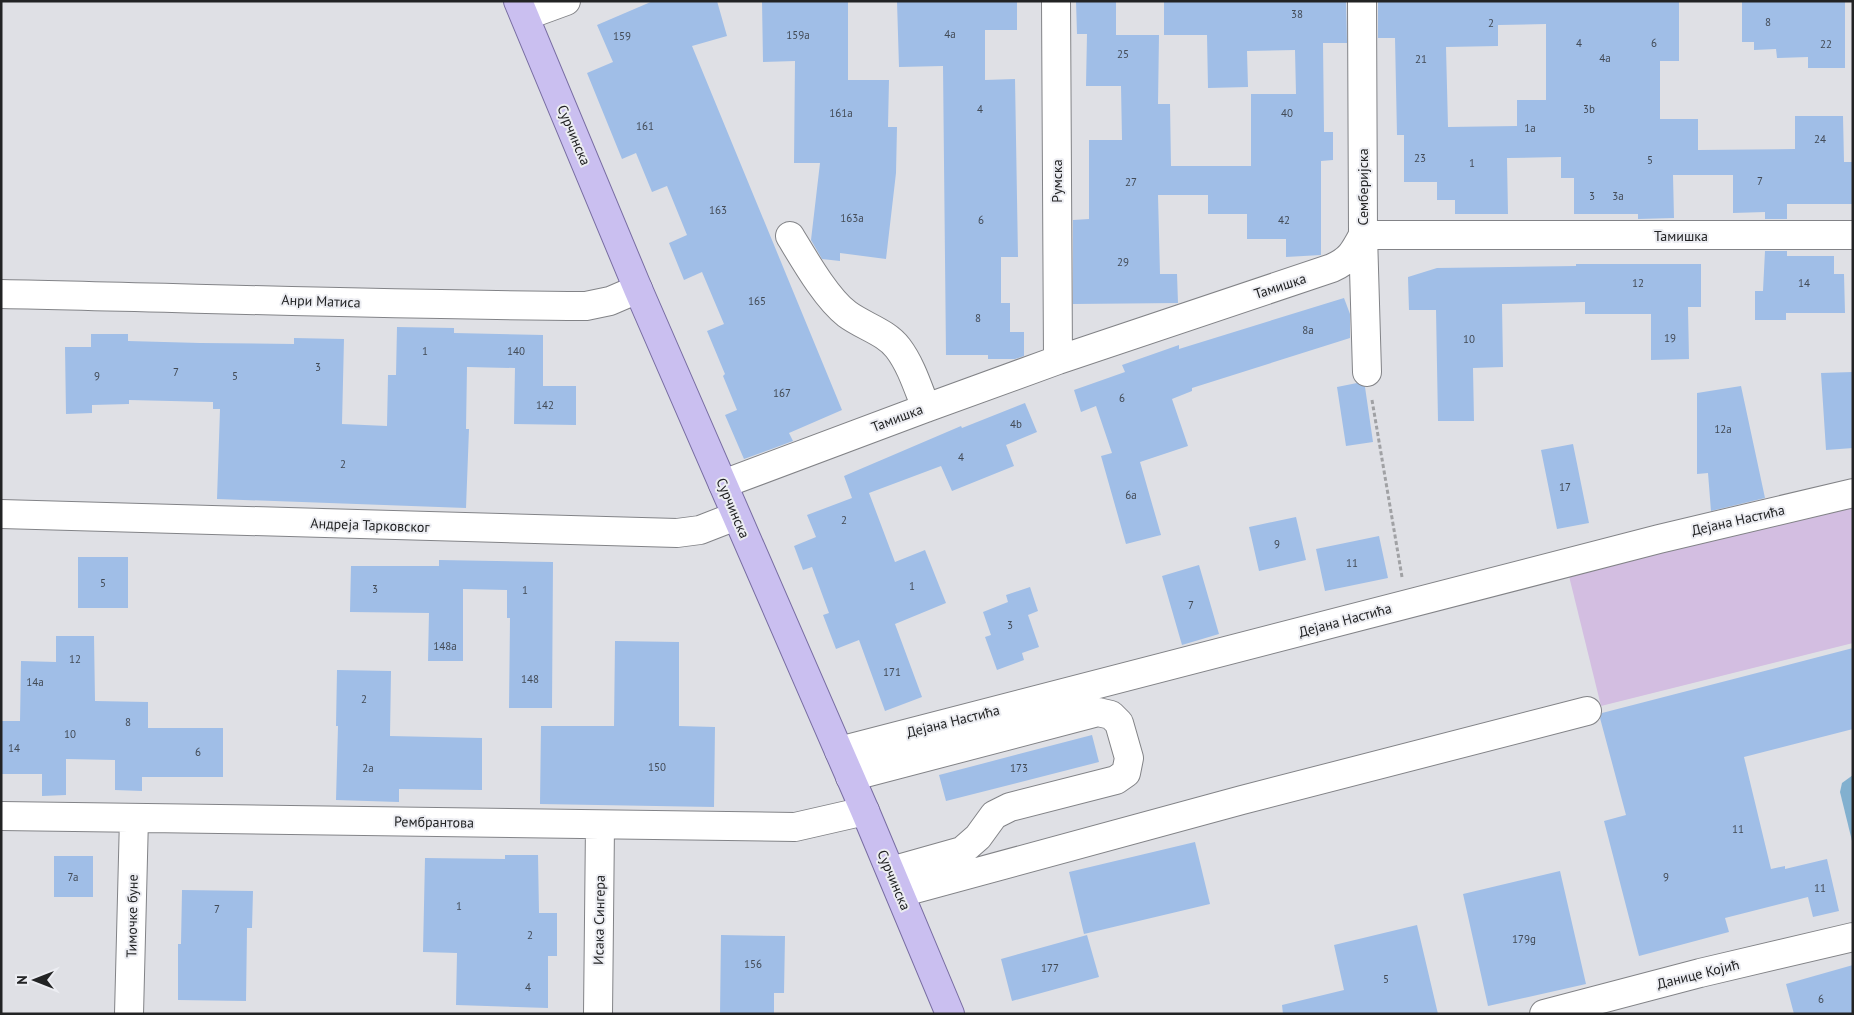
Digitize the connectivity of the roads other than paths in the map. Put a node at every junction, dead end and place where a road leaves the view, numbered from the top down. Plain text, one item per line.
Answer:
1 (566, 1) edge
2 (1056, 1) edge
3 (1362, 1) edge
4 (522, 9) edge
5 (1363, 235) junction
6 (1853, 235) edge
7 (790, 236) dead end
8 (638, 289) junction
9 (1, 294) edge
10 (1058, 360) junction
11 (1367, 372) road end
12 (926, 408) junction
13 (723, 484) junction
14 (1853, 493) edge
15 (1, 514) edge
16 (736, 516) junction
17 (1587, 710) dead end
18 (839, 751) junction
19 (850, 776) junction
20 (865, 811) junction
21 (1, 816) edge
22 (134, 818) junction
23 (600, 825) junction
24 (895, 882) junction
25 (1853, 937) edge
26 (129, 1014) edge
27 (598, 1014) edge
28 (950, 1014) edge
29 (1544, 1014) edge

1 - 4 street
2 - 10 street, Румска
3 - 5 street, Семберијска
4 - 8 main road, Сурчинска
5 - 6 street, Тамишка
5 - 10 street, Тамишка
5 - 11 street, Семберијска
7 - 12 street
8 - 9 street, Анри Матиса
8 - 13 main road, Сурчинска
10 - 12 street, Тамишка
12 - 13 street, Тамишка
13 - 16 main road, Сурчинска
14 - 18 street, Дејана Настића
15 - 16 street, Андреја Тарковског
16 - 18 main road, Сурчинска
17 - 24 street
18 - 19 main road, Сурчинска
19 - 20 main road, Сурчинска
19 - 24 street
20 - 23 street, Рембрантова
20 - 24 main road, Сурчинска
21 - 22 street, Рембрантова
22 - 23 street, Рембрантова
22 - 26 street, Тимочке буне
23 - 27 street, Исака Сингера
24 - 28 main road, Сурчинска
25 - 29 street, Данице Којић

